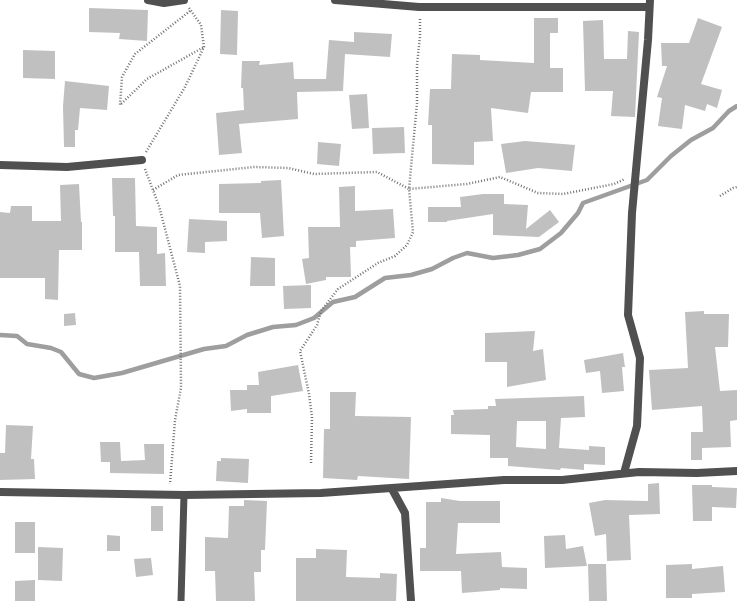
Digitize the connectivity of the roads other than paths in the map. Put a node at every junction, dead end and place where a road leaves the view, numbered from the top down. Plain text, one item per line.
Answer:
1 (148, 0) edge
2 (335, 0) edge
3 (186, 3) edge
4 (419, 3) edge
5 (650, 3) edge
6 (142, 160) road end
7 (0, 165) edge
8 (737, 471) edge
9 (624, 473) junction
10 (392, 489) junction
11 (0, 492) edge
12 (184, 495) junction
13 (181, 601) edge
14 (411, 601) edge

1 - 3 street
2 - 4 street
4 - 5 street
5 - 9 street
6 - 7 street
8 - 9 street
9 - 10 street
10 - 12 street
10 - 14 street
11 - 12 street
12 - 13 lane

